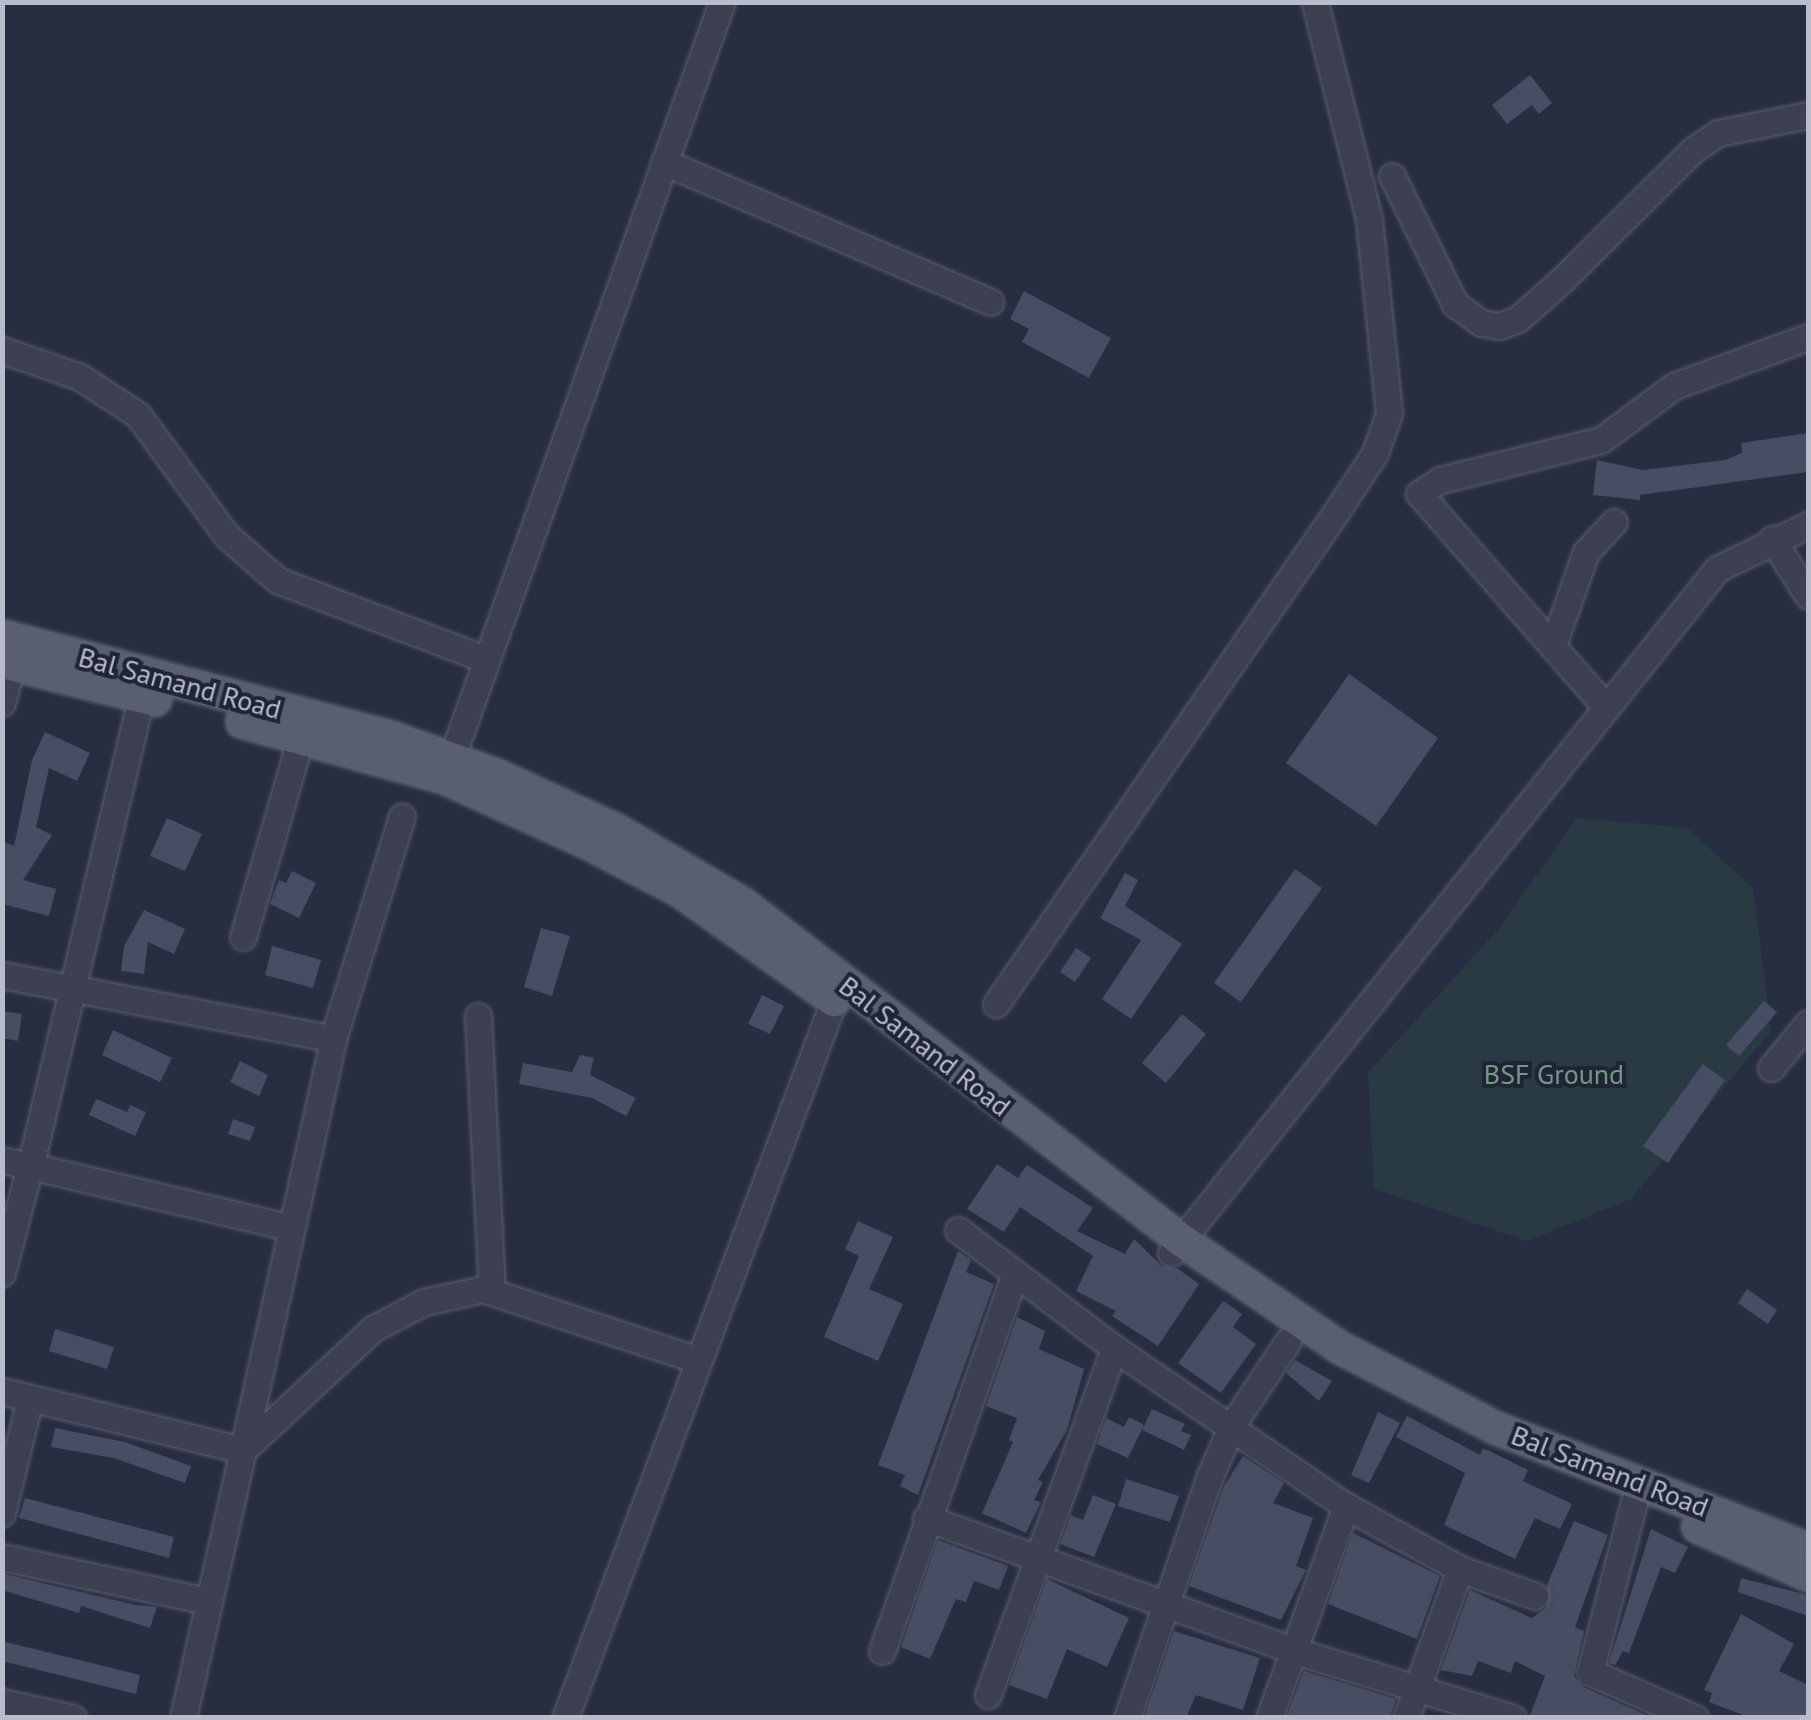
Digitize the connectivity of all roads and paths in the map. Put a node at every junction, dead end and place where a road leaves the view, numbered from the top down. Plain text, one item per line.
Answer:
1 (722, 2) edge
2 (1315, 2) edge
3 (1808, 115) edge
4 (664, 162) junction
5 (1392, 176) dead end
6 (990, 302) dead end
7 (1808, 337) edge
8 (2, 350) edge
9 (1614, 522) dead end
10 (1808, 525) edge
11 (1772, 539) junction
12 (1808, 596) edge
13 (1553, 644) junction
14 (6, 654) edge
15 (486, 659) junction
16 (144, 686) junction
17 (2, 703) edge
18 (1604, 705) junction
19 (301, 738) junction
20 (452, 757) junction
21 (402, 816) dead end
22 (243, 937) dead end
23 (2, 974) edge
24 (72, 990) junction
25 (834, 1000) junction
26 (996, 1004) dead end
27 (478, 1016) dead end
28 (1808, 1023) edge
29 (333, 1039) junction
30 (1770, 1068) dead end
31 (2, 1160) edge
32 (30, 1166) junction
33 (288, 1226) junction
34 (958, 1230) dead end
35 (1176, 1246) junction
36 (2, 1273) edge
37 (1014, 1276) junction
38 (492, 1291) junction
39 (1288, 1340) junction
40 (1114, 1348) junction
41 (695, 1359) junction
42 (2, 1392) edge
43 (30, 1398) junction
44 (1232, 1425) junction
45 (1492, 1438) junction
46 (243, 1450) junction
47 (1634, 1502) junction
48 (1346, 1506) junction
49 (2, 1513) edge
50 (926, 1518) junction
51 (1808, 1548) edge
52 (2, 1556) edge
53 (1037, 1562) junction
54 (1460, 1569) junction
55 (1808, 1576) edge
56 (1535, 1596) dead end
57 (208, 1601) junction
58 (1163, 1606) junction
59 (1292, 1650) junction
60 (882, 1651) dead end
61 (1416, 1684) junction
62 (988, 1695) dead end
63 (2, 1702) edge
64 (1668, 1712) edge
65 (73, 1718) edge
66 (183, 1718) edge
67 (565, 1718) edge
68 (1127, 1718) edge
69 (1269, 1718) edge
70 (1406, 1718) edge
71 (1513, 1718) edge
72 (1695, 1718) edge

1 - 4 street
2 - 26 street
3 - 5 street
4 - 6 street
4 - 15 street
7 - 13 street
8 - 15 street
9 - 13 street
10 - 11 street
11 - 12 street
11 - 18 street
13 - 18 street
14 - 16 main road, Bal Samand Road
14 - 17 street
15 - 20 street
16 - 19 main road, Bal Samand Road
16 - 20 main road, Bal Samand Road
16 - 24 street
18 - 35 street
19 - 22 street
19 - 25 main road, Bal Samand Road
20 - 35 main road, Bal Samand Road
21 - 29 street
23 - 24 street
24 - 29 street
24 - 32 street
25 - 35 main road, Bal Samand Road
25 - 41 street
27 - 38 street
28 - 30 street
29 - 33 street
31 - 32 street
32 - 33 street
32 - 36 street
33 - 46 street
34 - 37 street
35 - 39 main road, Bal Samand Road
35 - 45 main road, Bal Samand Road
37 - 40 street
37 - 50 street
38 - 41 street
38 - 46 street
39 - 44 street
39 - 45 main road, Bal Samand Road
40 - 44 street
40 - 53 street
41 - 67 street
42 - 43 street
43 - 46 street
43 - 49 street
44 - 48 street
44 - 58 street
45 - 47 main road, Bal Samand Road
45 - 51 main road, Bal Samand Road
46 - 57 street
47 - 55 main road, Bal Samand Road
47 - 64 street
48 - 54 street
48 - 59 street
50 - 53 street
50 - 60 street
52 - 57 street
53 - 58 street
53 - 62 street
54 - 56 street
54 - 61 street
57 - 66 street
58 - 59 street
58 - 68 street
59 - 61 street
59 - 69 street
61 - 70 street
61 - 71 street
63 - 65 street
64 - 72 street

